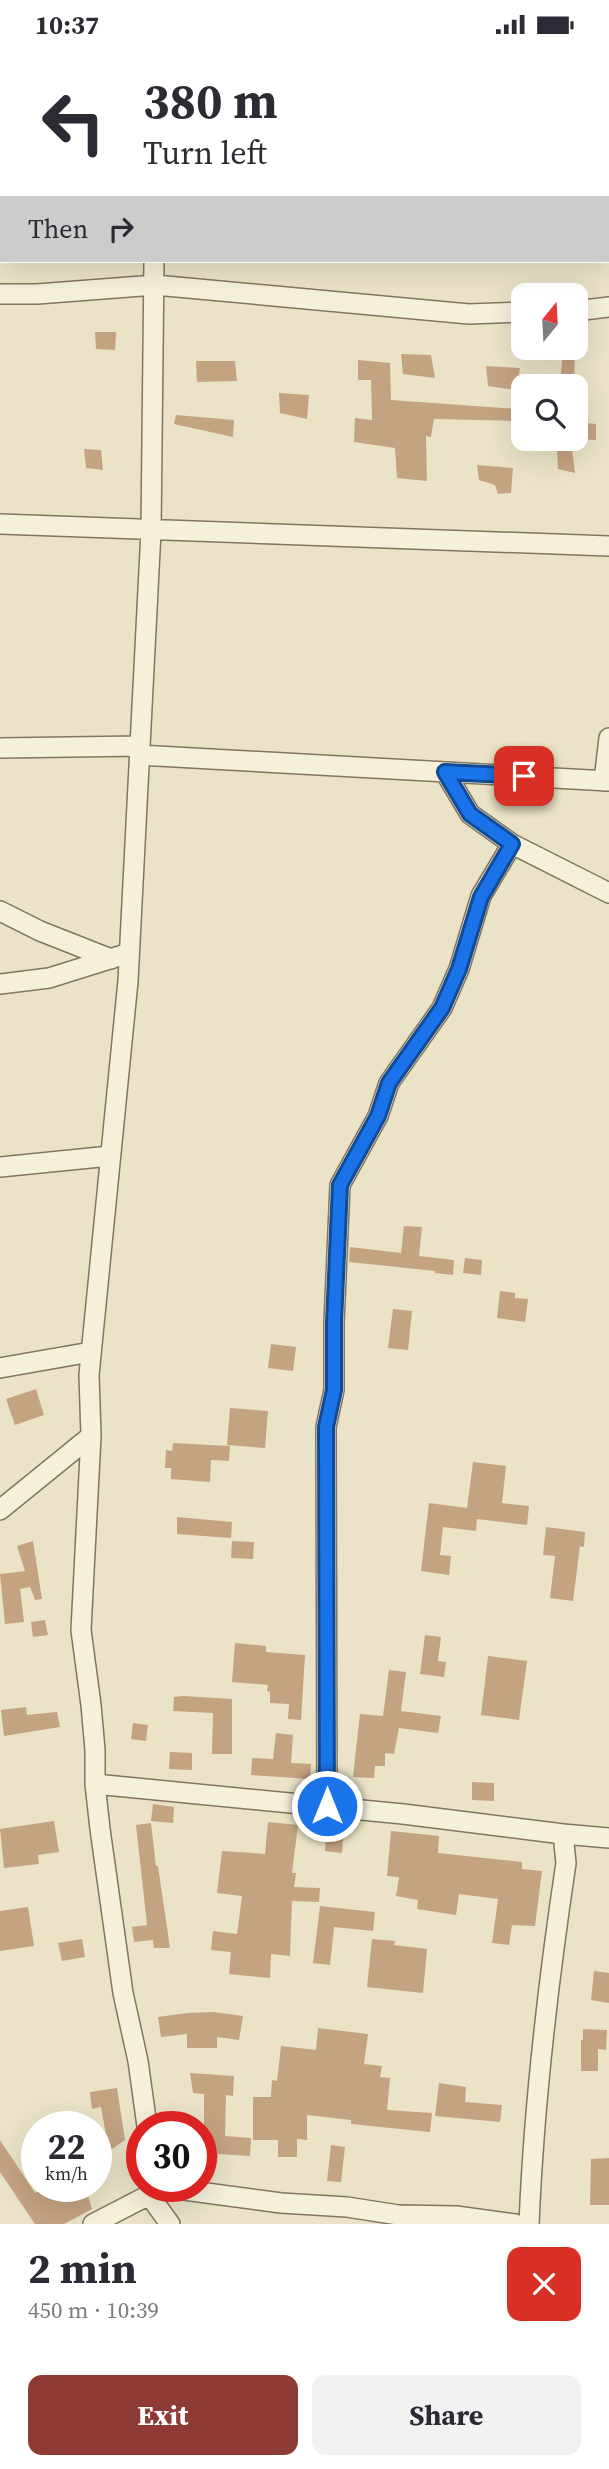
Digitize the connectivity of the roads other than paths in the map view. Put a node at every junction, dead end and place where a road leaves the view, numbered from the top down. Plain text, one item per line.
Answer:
1 (155, 263) edge
2 (155, 285) junction
3 (0, 294) edge
4 (609, 307) edge
5 (588, 310) edge
6 (511, 312) edge
7 (0, 524) edge
8 (151, 531) junction
9 (609, 546) edge
10 (609, 738) edge
11 (0, 748) edge
12 (139, 751) junction
13 (445, 772) junction
14 (606, 781) edge
15 (512, 844) junction
16 (609, 893) edge
17 (0, 911) edge
18 (120, 956) junction
19 (0, 984) edge
20 (110, 1156) junction
21 (0, 1167) edge
22 (91, 1352) junction
23 (0, 1368) edge
24 (91, 1436) junction
25 (0, 1510) edge
26 (95, 1784) junction
27 (327, 1806) junction
28 (563, 1834) junction
29 (609, 1838) edge
30 (145, 2111) edge
31 (217, 2194) edge
32 (135, 2202) edge
33 (154, 2202) edge
34 (93, 2224) edge
35 (170, 2224) edge
36 (515, 2224) edge
37 (529, 2224) edge

1 - 2 street
2 - 3 street
2 - 6 street
2 - 8 street
4 - 5 street
7 - 8 street
8 - 9 street
8 - 12 street
10 - 14 street
11 - 12 street
12 - 13 street
12 - 18 street
13 - 14 street
13 - 15 street
15 - 16 street
15 - 27 street
17 - 18 street
18 - 19 street
18 - 20 street
20 - 21 street
20 - 22 street
22 - 23 street
22 - 24 street
24 - 25 street
24 - 26 street
26 - 27 street
26 - 30 street
27 - 28 street
28 - 29 street
28 - 37 street
31 - 36 street
32 - 34 street
33 - 35 street

